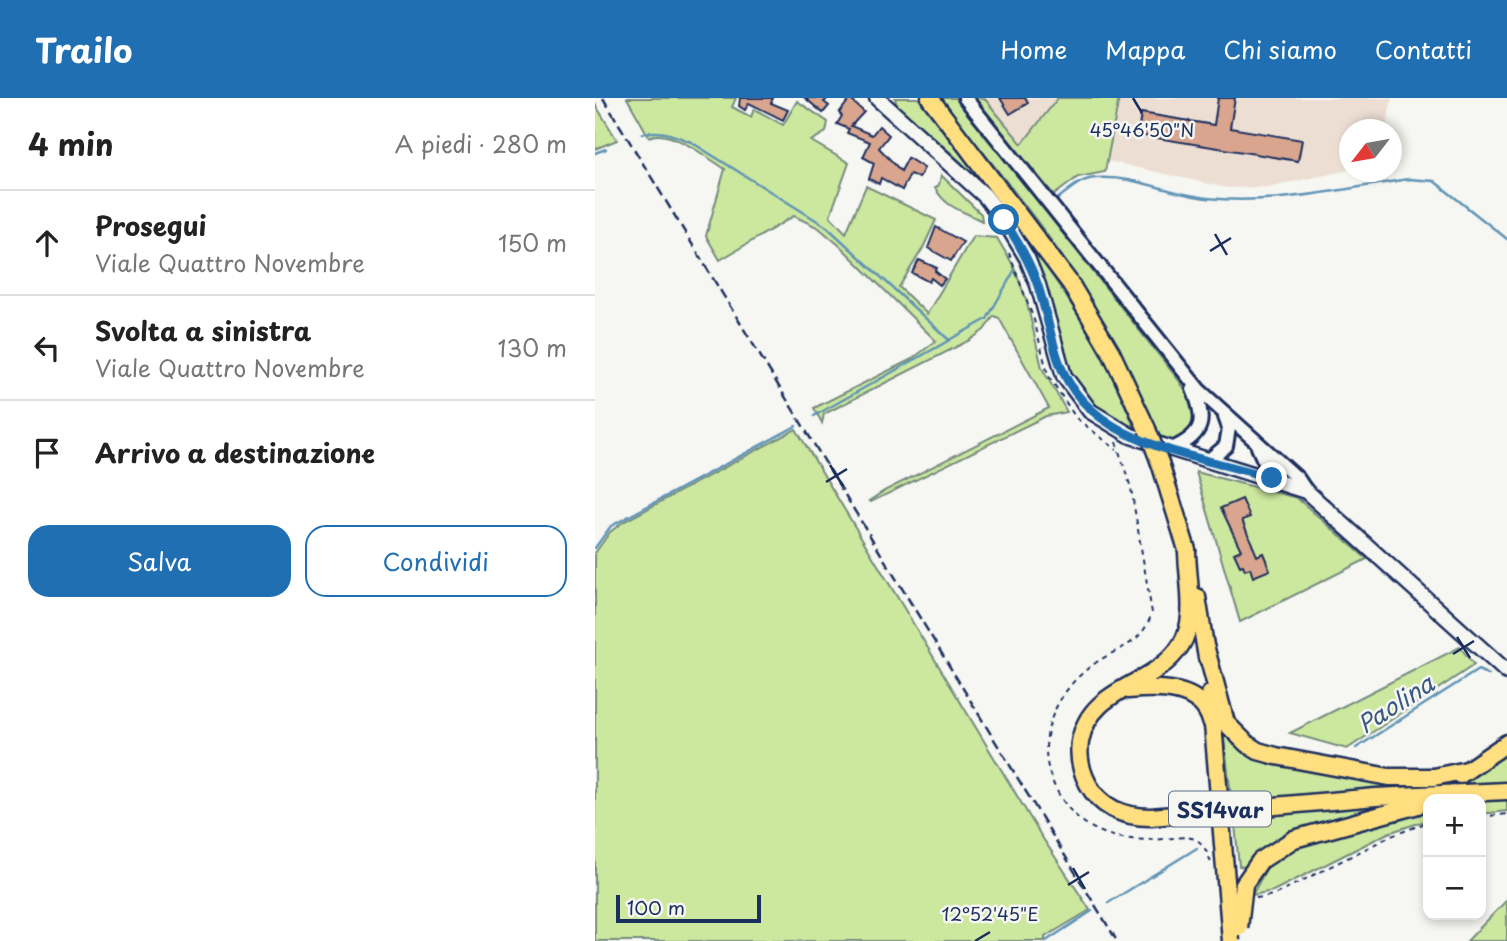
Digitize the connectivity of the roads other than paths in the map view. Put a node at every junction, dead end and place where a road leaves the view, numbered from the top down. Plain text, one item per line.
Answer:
1 (877, 98) edge
2 (930, 98) edge
3 (965, 98) edge
4 (1187, 376) junction
5 (1226, 417) junction
6 (1254, 441) junction
7 (1172, 449) junction
8 (1209, 460) junction
9 (1272, 478) junction
10 (1306, 491) junction
11 (1187, 550) junction
12 (1206, 649) junction
13 (1507, 672) edge
14 (1119, 691) junction
15 (1214, 734) junction
16 (1507, 743) edge
17 (1467, 771) junction
18 (1507, 791) edge
19 (1484, 794) edge
20 (1423, 796) edge
21 (1376, 797) junction
22 (1423, 805) edge
23 (1231, 941) edge
24 (1239, 941) edge

1 - 7 main road
2 - 11 main road, bridge
3 - 4 street
4 - 5 street
4 - 7 street
5 - 6 street
5 - 8 street
6 - 9 street
6 - 10 street
7 - 8 main road
8 - 9 main road
9 - 10 main road
10 - 13 main road
11 - 12 main road, SS14var
11 - 14 main road
12 - 15 main road, SS14var
12 - 17 main road
14 - 15 main road
14 - 21 main road
15 - 23 main road, SS14var, bridge
16 - 17 main road
17 - 21 main road
18 - 19 main road
20 - 21 main road
22 - 24 main road, bridge

